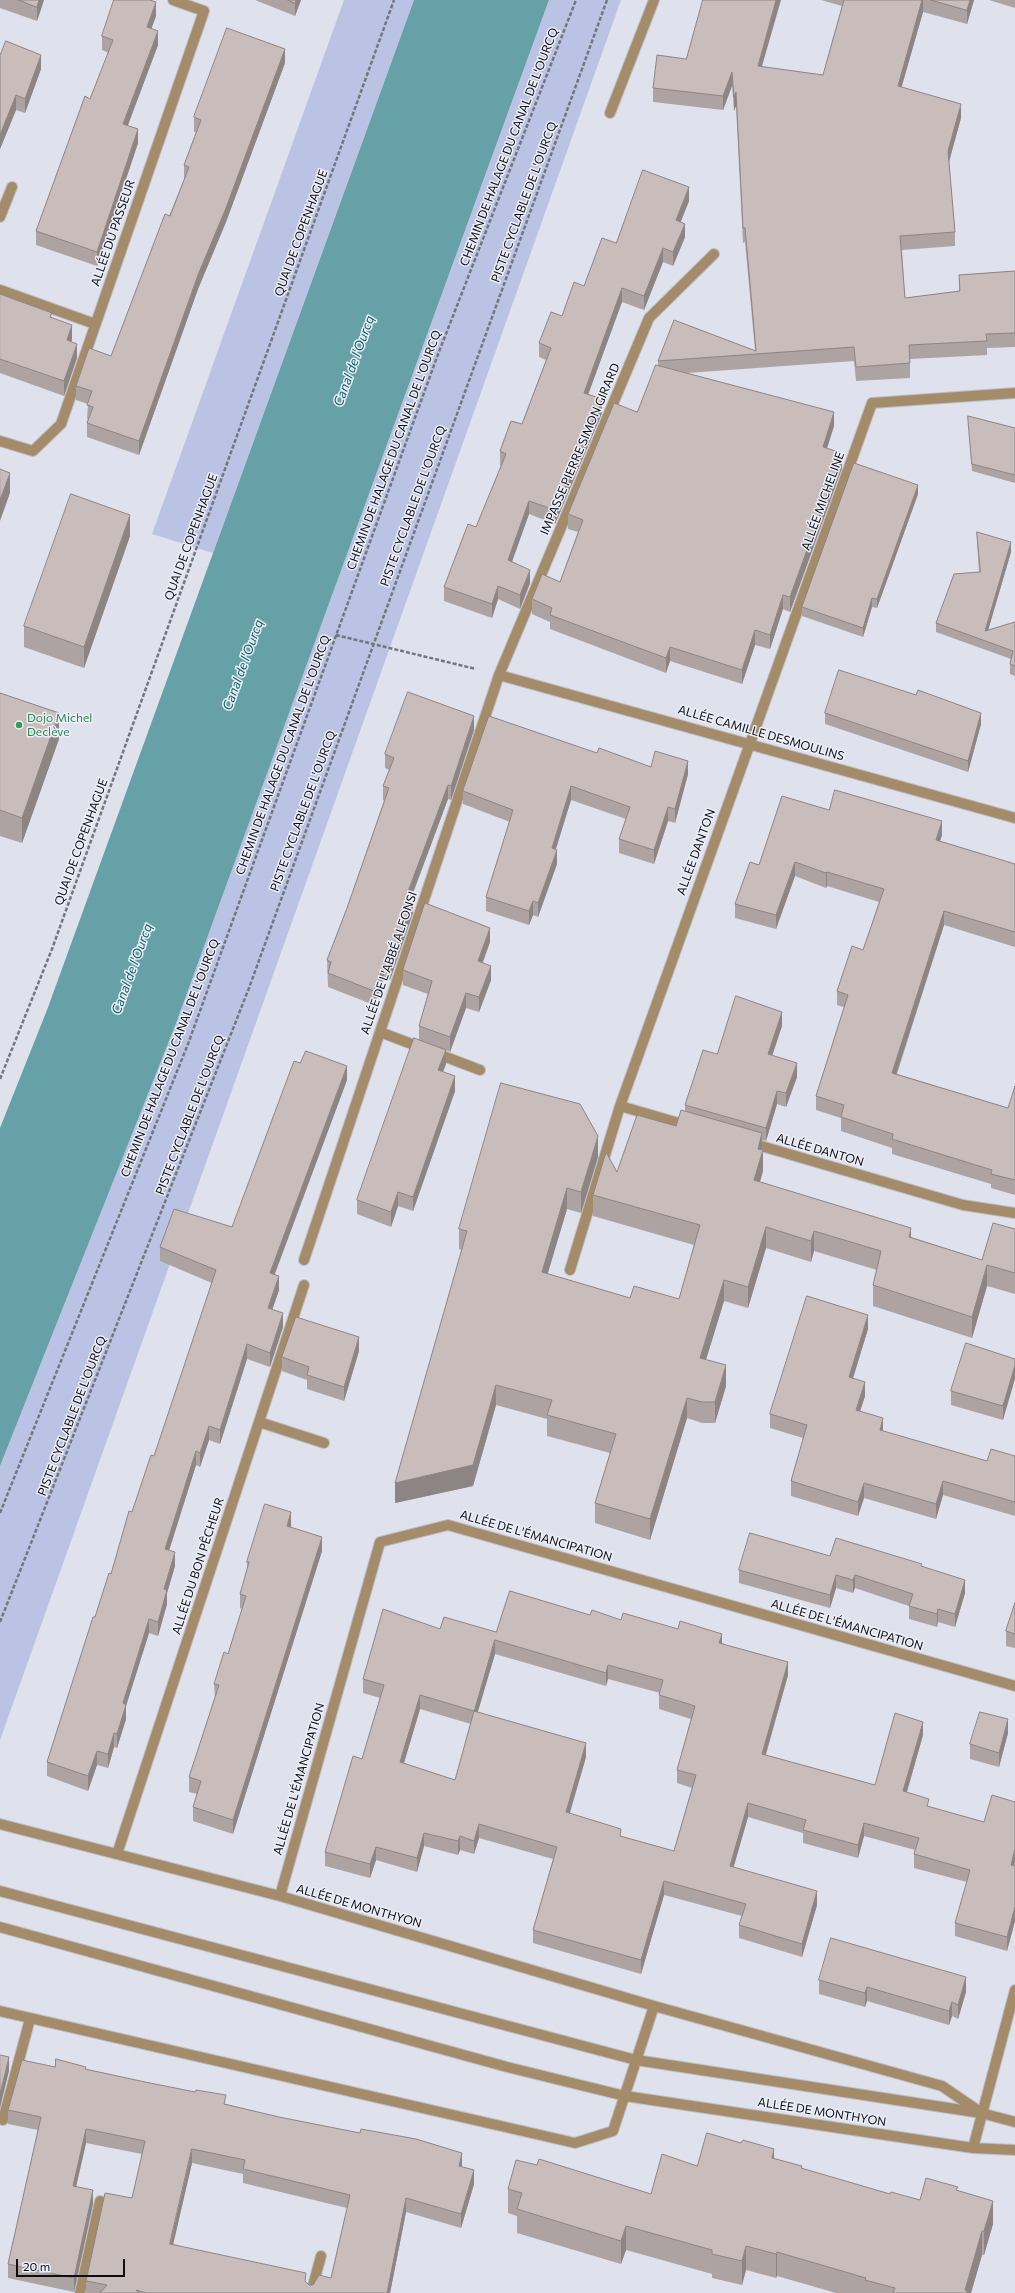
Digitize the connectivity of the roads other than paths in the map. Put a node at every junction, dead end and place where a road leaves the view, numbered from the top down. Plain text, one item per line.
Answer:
1 (174, 0) edge
2 (654, 0) edge
3 (610, 113) dead end
4 (12, 187) dead end
5 (0, 217) edge
6 (714, 254) dead end
7 (0, 290) edge
8 (96, 324) junction
9 (1015, 393) edge
10 (0, 441) edge
11 (499, 675) junction
12 (749, 743) junction
13 (1015, 818) edge
14 (380, 1032) junction
15 (480, 1070) dead end
16 (620, 1106) junction
17 (696, 1128) edge
18 (742, 1141) edge
19 (1015, 1213) edge
20 (304, 1260) dead end
21 (570, 1270) dead end
22 (304, 1285) dead end
23 (259, 1422) junction
24 (324, 1443) dead end
25 (1015, 1686) edge
26 (0, 1824) edge
27 (117, 1854) junction
28 (0, 1891) edge
29 (280, 1896) junction
30 (0, 1927) edge
31 (1015, 1990) edge
32 (654, 2006) junction
33 (0, 2011) edge
34 (30, 2019) junction
35 (636, 2060) junction
36 (625, 2096) junction
37 (982, 2113) junction
38 (3, 2120) dead end
39 (1015, 2122) edge
40 (973, 2148) junction
41 (1015, 2150) edge
42 (100, 2201) dead end
43 (321, 2256) dead end
44 (80, 2293) edge
45 (311, 2293) edge

1 - 8 street, ALLÉE DU PASSEUR
2 - 3 street
4 - 5 street
6 - 11 street, IMPASSE PIERRE SIMON GIRARD
7 - 8 street
8 - 10 street, ALLÉE DU PASSEUR
9 - 12 street, ALLÉE MICHELINE
11 - 12 street, ALLÉE CAMILLE DESMOULINS
11 - 14 street, ALLÉE DE L'ABBÉ ALFONSI
12 - 13 street, ALLÉE CAMILLE DESMOULINS
12 - 16 street, ALLÉE DANTON
14 - 15 street
14 - 20 street, ALLÉE DE L'ABBÉ ALFONSI
16 - 17 street
16 - 21 street, ALLÉE DANTON
18 - 19 street, ALLÉE DANTON
22 - 23 street, ALLÉE DU BON PÊCHEUR
23 - 24 street
23 - 27 street, ALLÉE DU BON PÊCHEUR
25 - 29 street, ALLÉE DE L'ÉMANCIPATION
26 - 27 street, ALLÉE DE MONTHYON
27 - 29 street, ALLÉE DE MONTHYON
28 - 35 street, ALLÉE DE MONTHYON
29 - 32 street, ALLÉE DE MONTHYON
30 - 36 street, ALLÉE DE MONTHYON
31 - 37 street
32 - 35 street
32 - 37 street, ALLÉE DE MONTHYON
33 - 34 street
34 - 36 street
34 - 38 street
35 - 36 street
35 - 37 street, ALLÉE DE MONTHYON
36 - 40 street, ALLÉE DE MONTHYON
37 - 39 street, ALLÉE DE MONTHYON
37 - 40 street
40 - 41 street, ALLÉE DE MONTHYON
42 - 44 street
43 - 45 street

